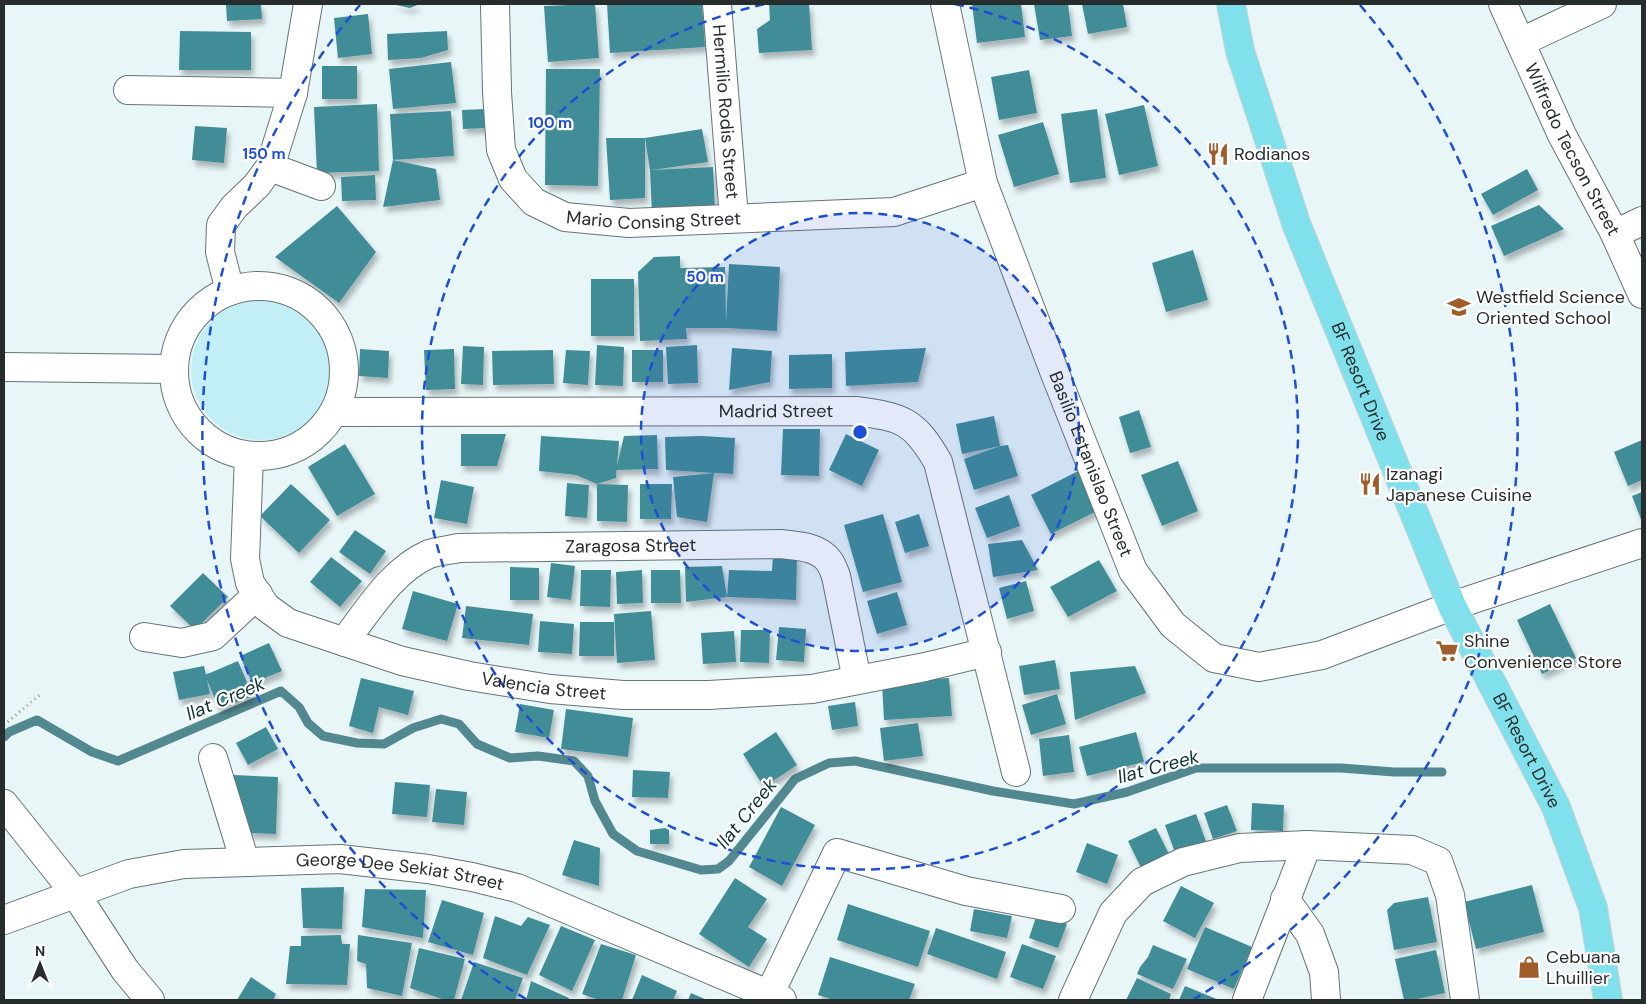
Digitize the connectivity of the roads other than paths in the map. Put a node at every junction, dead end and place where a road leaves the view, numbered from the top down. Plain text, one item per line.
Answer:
1 (308, 4) edge
2 (495, 4) edge
3 (717, 4) edge
4 (945, 4) edge
5 (1231, 4) edge
6 (1503, 4) edge
7 (1602, 4) edge
8 (1521, 42) junction
9 (128, 90) dead end
10 (293, 93) junction
11 (270, 167) junction
12 (983, 183) junction
13 (321, 186) dead end
14 (734, 218) junction
15 (1642, 221) edge
16 (1615, 234) junction
17 (230, 291) junction
18 (1642, 294) edge
19 (4, 368) edge
20 (173, 369) junction
21 (334, 412) junction
22 (250, 456) junction
23 (1642, 543) edge
24 (258, 594) junction
25 (1452, 606) junction
26 (144, 637) dead end
27 (344, 642) junction
28 (987, 652) junction
29 (858, 680) junction
30 (213, 758) dead end
31 (1016, 772) dead end
32 (4, 804) edge
33 (1307, 845) junction
34 (245, 862) junction
35 (76, 893) junction
36 (1285, 899) junction
37 (1061, 909) dead end
38 (4, 920) edge
39 (775, 997) edge
40 (150, 1000) edge
41 (1073, 1000) edge
42 (1247, 1000) edge
43 (1326, 1000) edge
44 (1465, 1000) edge
45 (1608, 1000) edge

1 - 10 street
2 - 14 street, Mario Consing Street
3 - 14 street, Hermilio Rodis Street
4 - 12 street, Basilio Estanislao Street
5 - 25 main road, BF Resort Drive
6 - 8 street, Wilfredo Tecson Street
7 - 8 street
8 - 16 street, Wilfredo Tecson Street
9 - 10 street
10 - 11 street
11 - 13 street
11 - 17 street
12 - 14 street, Mario Consing Street
12 - 25 street, Basilio Estanislao Street
15 - 16 street
16 - 18 street, Wilfredo Tecson Street
17 - 20 street
17 - 21 street
19 - 20 street
20 - 22 street
21 - 22 street
21 - 28 street, Madrid Street
22 - 24 street, Valencia Street
23 - 25 street, Basilio Estanislao Street
24 - 26 street
24 - 27 street, Valencia Street
25 - 45 main road, BF Resort Drive
27 - 29 street, Valencia Street
27 - 29 street, Zaragosa Street
28 - 29 street, Valencia Street
28 - 31 street, Madrid Street
30 - 34 street
32 - 35 street
33 - 36 street
33 - 41 street
33 - 44 street
34 - 35 street, George Dee Sekiat Street
34 - 39 street, George Dee Sekiat Street
35 - 38 street, George Dee Sekiat Street
35 - 40 street
36 - 42 street
36 - 43 street
37 - 39 street

